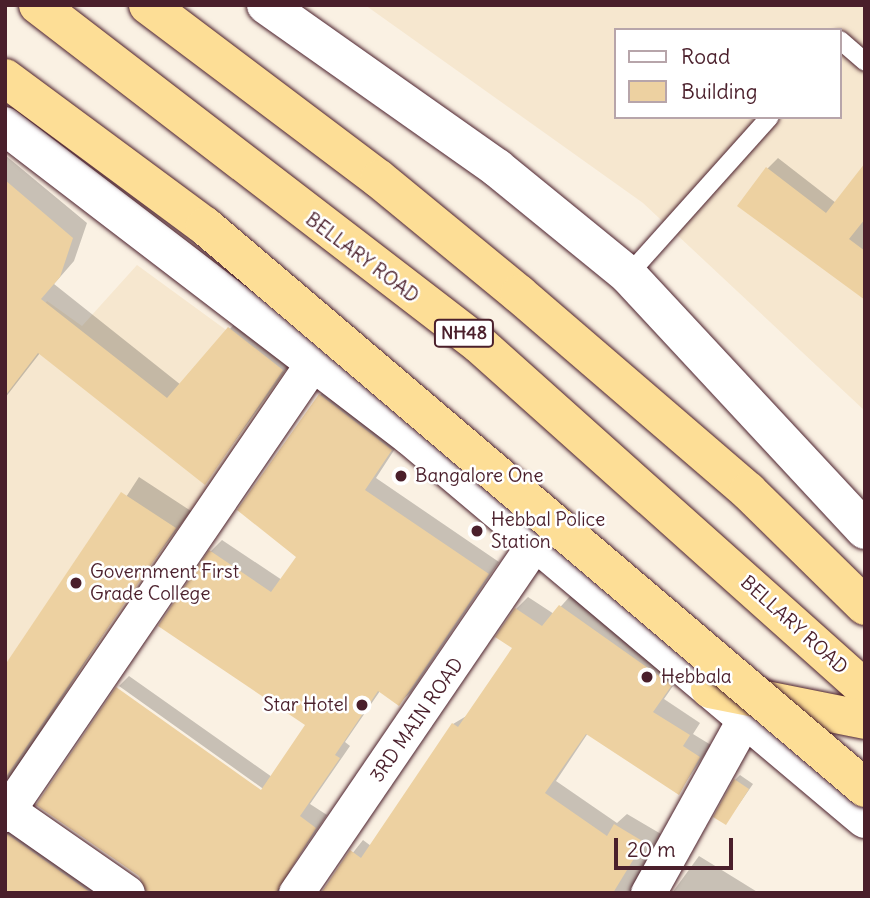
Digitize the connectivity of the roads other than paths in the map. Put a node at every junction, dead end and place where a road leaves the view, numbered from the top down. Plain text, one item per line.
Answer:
1 (38, 5) edge
2 (148, 5) edge
3 (267, 5) edge
4 (842, 42) edge
5 (865, 62) edge
6 (5, 78) edge
7 (768, 119) edge
8 (6, 128) edge
9 (628, 275) junction
10 (314, 361) junction
11 (865, 530) edge
12 (534, 544) junction
13 (865, 606) edge
14 (865, 689) edge
15 (710, 690) junction
16 (745, 718) junction
17 (865, 719) edge
18 (865, 788) edge
19 (7, 812) edge
20 (865, 819) edge
21 (127, 893) edge
22 (296, 893) edge
23 (648, 893) edge

1 - 14 highway, BELLARY ROAD / NH48
2 - 13 highway
3 - 9 street
4 - 5 lane
6 - 18 highway, bridge
7 - 9 lane
8 - 10 street
9 - 11 street
10 - 12 street
10 - 19 street
12 - 15 street
12 - 22 street, 3RD MAIN ROAD
15 - 16 street
15 - 17 highway
16 - 20 street
16 - 23 street
19 - 21 street

